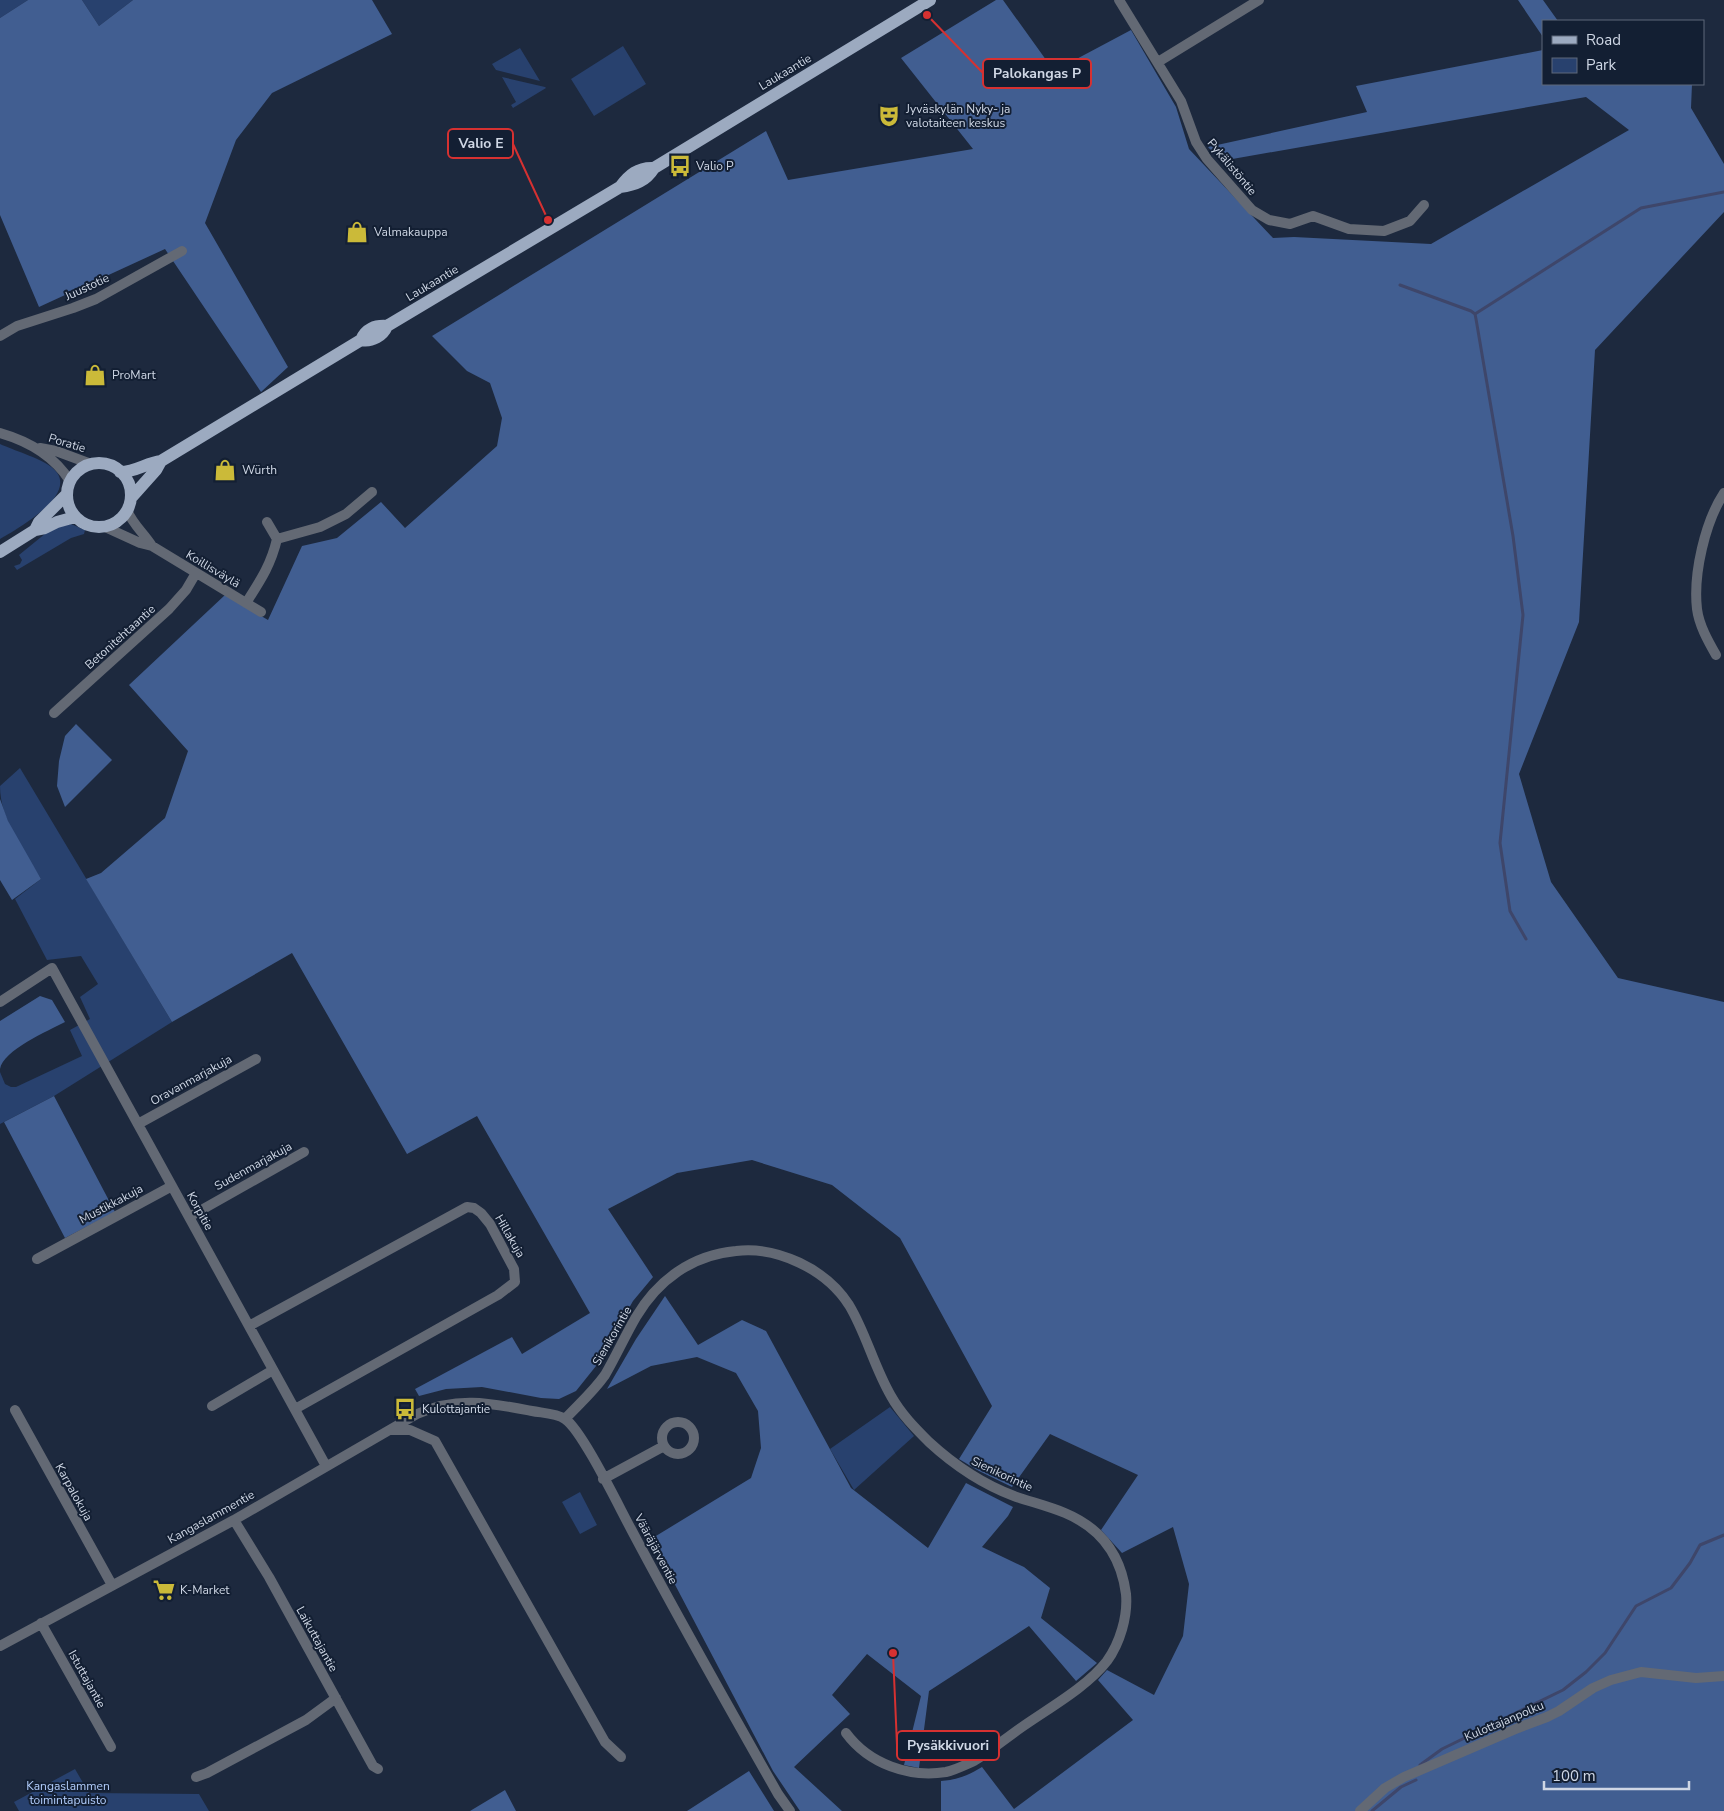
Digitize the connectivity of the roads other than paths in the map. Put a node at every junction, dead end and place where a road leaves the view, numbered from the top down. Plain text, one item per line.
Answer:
1 (930, 0) edge
2 (1119, 0) edge
3 (1259, 0) edge
4 (1158, 62) junction
5 (1424, 205) dead end
6 (182, 251) dead end
7 (0, 336) edge
8 (1, 433) edge
9 (36, 447) junction
10 (161, 461) junction
11 (91, 464) junction
12 (120, 472) junction
13 (70, 481) junction
14 (372, 492) dead end
15 (1724, 493) edge
16 (67, 494) junction
17 (129, 504) junction
18 (75, 517) junction
19 (267, 522) dead end
20 (105, 527) junction
21 (36, 530) junction
22 (277, 539) junction
23 (152, 546) junction
24 (0, 552) edge
25 (196, 574) junction
26 (246, 603) junction
27 (261, 612) dead end
28 (1716, 655) dead end
29 (54, 713) dead end
30 (0, 1002) edge
31 (256, 1059) dead end
32 (138, 1124) junction
33 (304, 1152) dead end
34 (172, 1186) junction
35 (189, 1217) junction
36 (38, 1258) dead end
37 (249, 1326) junction
38 (273, 1370) junction
39 (212, 1406) dead end
40 (294, 1408) junction
41 (15, 1410) dead end
42 (565, 1419) junction
43 (390, 1430) junction
44 (664, 1446) dead end
45 (326, 1466) junction
46 (604, 1478) junction
47 (234, 1520) junction
48 (112, 1585) junction
49 (41, 1623) junction
50 (0, 1646) edge
51 (1724, 1676) edge
52 (336, 1698) junction
53 (846, 1733) dead end
54 (111, 1747) dead end
55 (621, 1758) dead end
56 (378, 1769) dead end
57 (196, 1777) dead end
58 (790, 1811) edge
59 (1360, 1811) edge

1 - 10 main road, Laukaantie
2 - 4 street, Pykälistöntie
3 - 4 street
4 - 5 street, Pykälistöntie
6 - 7 street, Juustotie
8 - 9 street, Poratie
9 - 11 street, Poratie
9 - 13 street, Poratie
10 - 12 main road, Laukaantie
10 - 17 main road, Laukaantie
11 - 12 main road
11 - 13 main road
12 - 17 main road
13 - 16 main road
14 - 22 street
15 - 28 street
16 - 18 main road
16 - 21 main road
17 - 20 main road
17 - 23 street, Koillisväylä
18 - 20 main road
18 - 21 main road
19 - 22 street
20 - 23 street, Koillisväylä
21 - 24 main road
22 - 26 street
23 - 25 street, Koillisväylä
25 - 26 street, Koillisväylä
25 - 29 street, Betonitehtaantie
26 - 27 street, Koillisväylä
30 - 32 street, Korpitie
31 - 32 street, Oravanmarjakuja
32 - 34 street, Korpitie
33 - 35 street, Sudenmarjakuja
34 - 35 street, Korpitie
34 - 36 street, Mustikkakuja
35 - 37 street, Korpitie
37 - 38 street, Korpitie
37 - 40 street, Hillakuja
38 - 39 street
38 - 40 street, Korpitie
40 - 45 street, Korpitie
41 - 48 street, Karpalokuja
42 - 43 street, Kangaslammentie
42 - 46 street, Vääräjärventie
42 - 53 street, Sienikorintie
43 - 45 street, Kangaslammentie
43 - 55 street
44 - 46 street
45 - 47 street, Kangaslammentie
46 - 58 street, Vääräjärventie
47 - 48 street, Kangaslammentie
47 - 52 street, Laikuttajantie
48 - 49 street, Kangaslammentie
49 - 50 street, Kangaslammentie
49 - 54 street, Istuttajantie
51 - 59 street, Kulottajanpolku
52 - 56 street, Laikuttajantie
52 - 57 street

